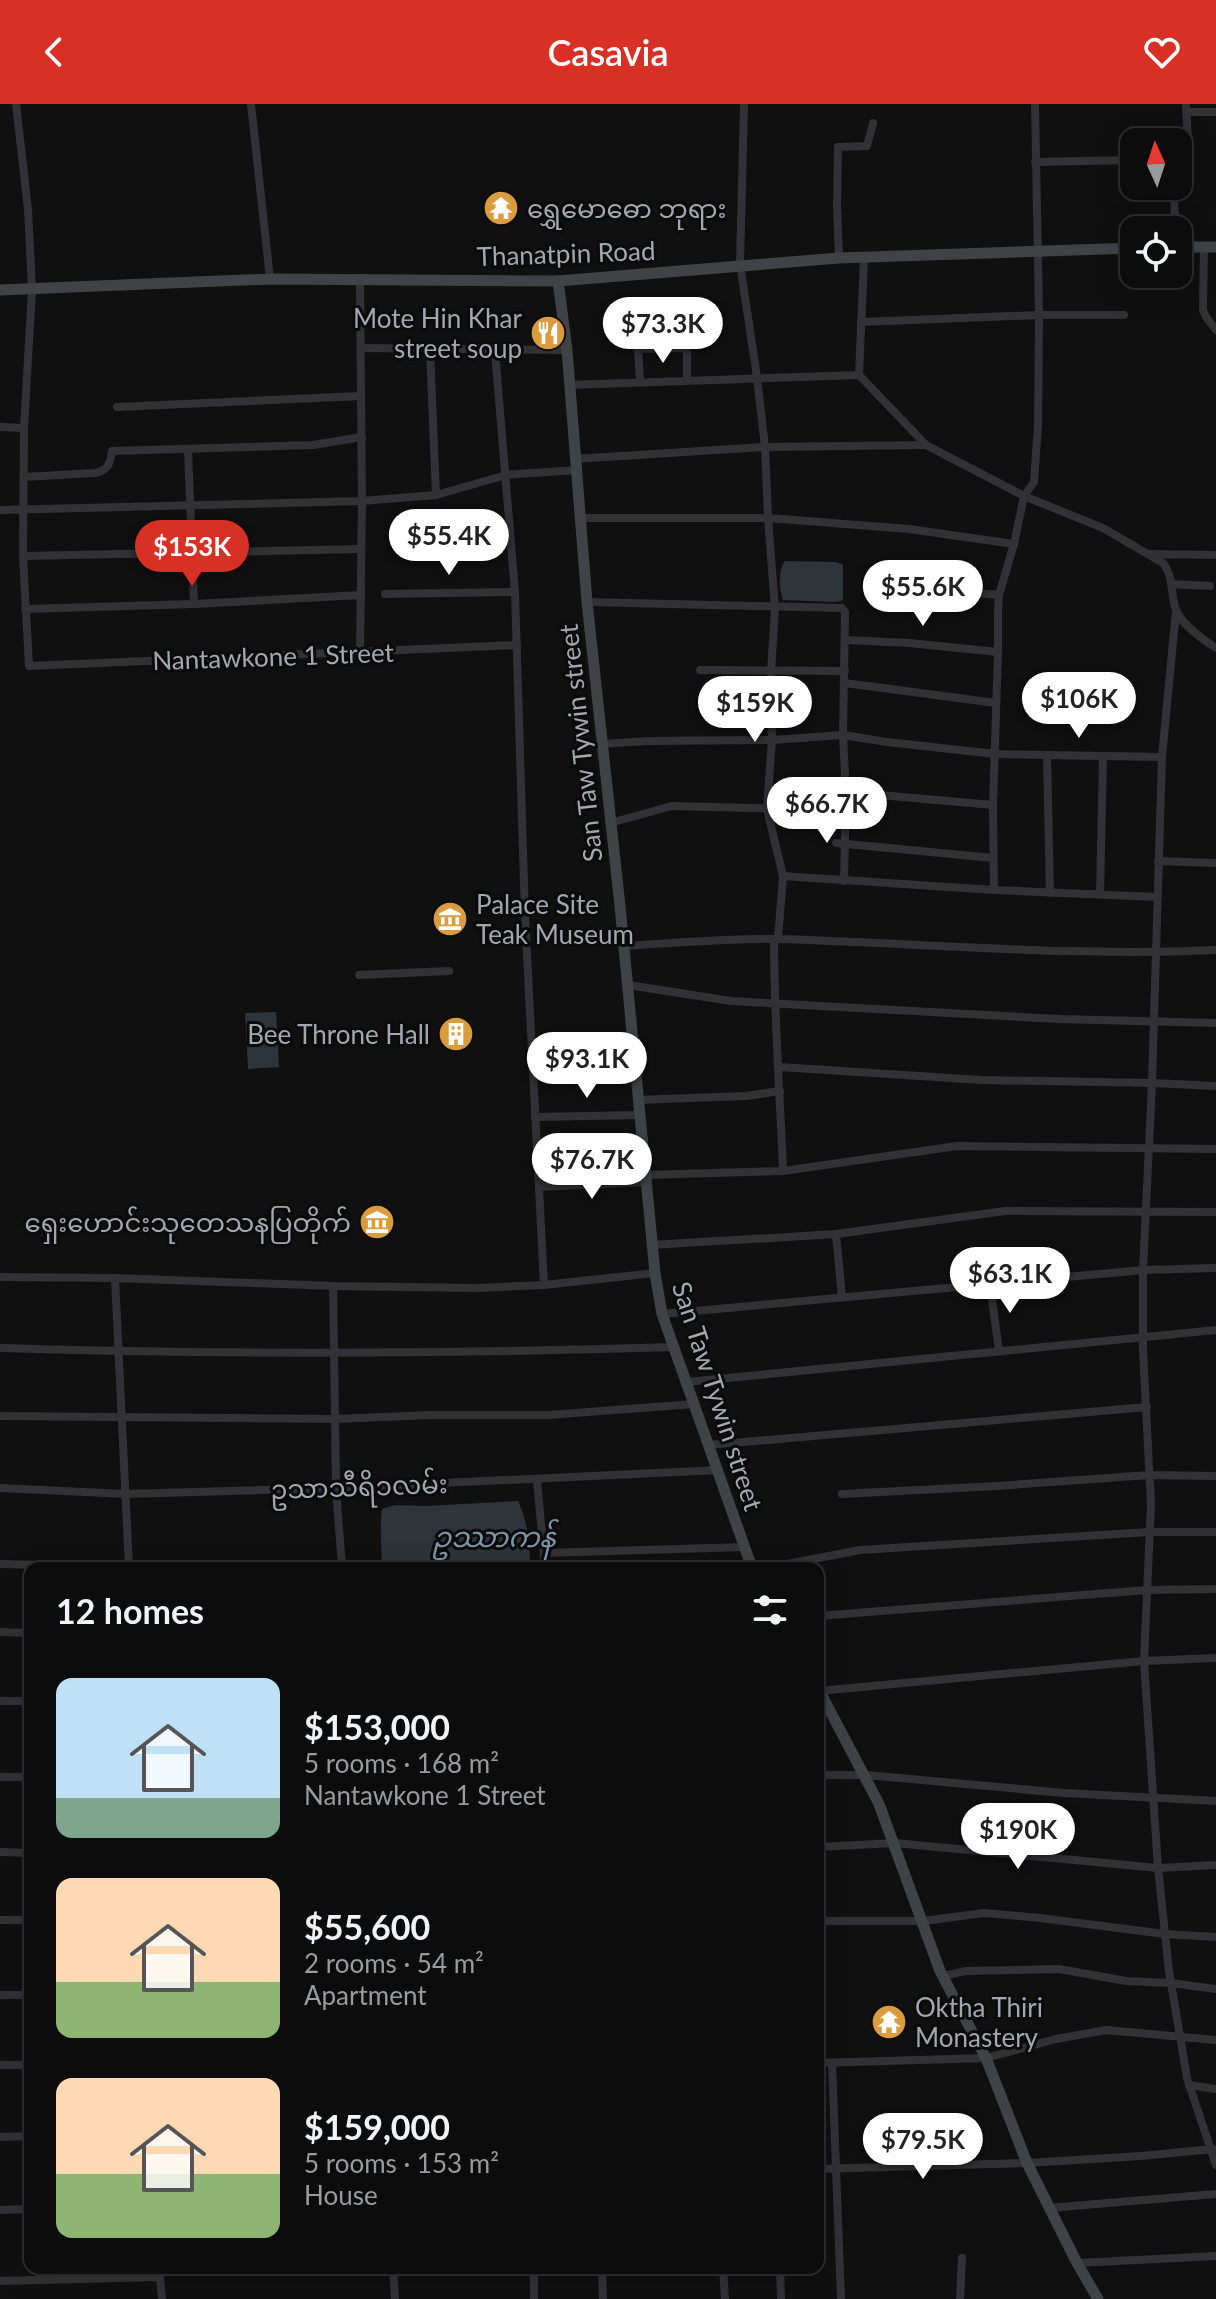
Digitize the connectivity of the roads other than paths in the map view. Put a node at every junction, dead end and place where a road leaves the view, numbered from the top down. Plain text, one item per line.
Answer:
1 (16, 104) edge
2 (251, 104) edge
3 (744, 104) edge
4 (1035, 104) edge
5 (1186, 108) edge
6 (1216, 112) edge
7 (873, 123) dead end
8 (1187, 128) edge
9 (1120, 160) edge
10 (1035, 162) junction
11 (1210, 247) edge
12 (1120, 248) edge
13 (1037, 250) junction
14 (839, 258) junction
15 (864, 258) junction
16 (740, 264) junction
17 (360, 278) junction
18 (270, 279) junction
19 (558, 281) junction
20 (0, 290) edge
21 (32, 290) junction
22 (1039, 315) junction
23 (1124, 315) dead end
24 (861, 322) junction
25 (1216, 330) edge
26 (361, 348) junction
27 (567, 350) junction
28 (430, 351) junction
29 (495, 351) junction
30 (859, 375) junction
31 (757, 377) junction
32 (687, 379) junction
33 (640, 381) junction
34 (569, 385) junction
35 (361, 396) junction
36 (117, 407) dead end
37 (0, 427) edge
38 (24, 428) junction
39 (362, 437) junction
40 (926, 445) junction
41 (765, 447) junction
42 (188, 450) junction
43 (575, 464) junction
44 (506, 475) junction
45 (24, 477) junction
46 (436, 495) junction
47 (1024, 496) junction
48 (362, 501) junction
49 (191, 505) junction
50 (0, 510) edge
51 (23, 510) junction
52 (580, 518) junction
53 (768, 518) junction
54 (1014, 544) junction
55 (361, 549) junction
56 (192, 552) junction
57 (1148, 554) junction
58 (1216, 555) edge
59 (23, 556) junction
60 (1171, 584) junction
61 (880, 585) dead end
62 (1210, 586) dead end
63 (515, 592) junction
64 (385, 594) dead end
65 (361, 595) junction
66 (999, 595) junction
67 (587, 602) junction
68 (194, 604) junction
69 (775, 608) junction
70 (25, 609) junction
71 (1176, 611) junction
72 (845, 640) junction
73 (517, 645) junction
74 (1216, 648) edge
75 (998, 652) junction
76 (360, 653) junction
77 (700, 670) dead end
78 (845, 671) junction
79 (771, 672) junction
80 (845, 683) junction
81 (996, 703) junction
82 (843, 735) junction
83 (772, 740) junction
84 (601, 744) junction
85 (995, 754) junction
86 (1047, 755) junction
87 (1103, 756) junction
88 (1162, 757) junction
89 (846, 792) junction
90 (993, 805) junction
91 (767, 809) junction
92 (845, 810) junction
93 (610, 823) junction
94 (840, 844) junction
95 (993, 858) junction
96 (1158, 861) junction
97 (1216, 863) edge
98 (783, 876) junction
99 (844, 881) junction
100 (994, 890) junction
101 (1050, 893) junction
102 (1100, 895) junction
103 (1157, 897) junction
104 (776, 939) junction
105 (624, 946) junction
106 (1216, 950) edge
107 (1156, 953) junction
108 (449, 971) dead end
109 (359, 975) dead end
110 (628, 985) junction
111 (774, 1002) junction
112 (1154, 1020) junction
113 (1216, 1023) edge
114 (779, 1067) junction
115 (1152, 1083) junction
116 (1216, 1086) edge
117 (780, 1091) junction
118 (637, 1100) junction
119 (639, 1115) junction
120 (535, 1117) junction
121 (1150, 1148) junction
122 (1216, 1149) edge
123 (783, 1171) junction
124 (644, 1179) junction
125 (539, 1187) junction
126 (1146, 1211) junction
127 (1216, 1212) edge
128 (836, 1234) junction
129 (651, 1245) junction
130 (1216, 1268) edge
131 (1143, 1270) junction
132 (655, 1273) junction
133 (0, 1277) edge
134 (115, 1278) junction
135 (990, 1284) junction
136 (544, 1285) junction
137 (333, 1286) junction
138 (842, 1297) junction
139 (662, 1314) junction
140 (1216, 1330) edge
141 (1144, 1336) junction
142 (674, 1347) junction
143 (0, 1348) edge
144 (999, 1351) junction
145 (119, 1352) junction
146 (332, 1352) junction
147 (687, 1382) junction
148 (694, 1404) junction
149 (1147, 1407) junction
150 (0, 1416) edge
151 (122, 1416) junction
152 (335, 1419) junction
153 (709, 1445) junction
154 (719, 1470) junction
155 (1149, 1475) junction
156 (1216, 1476) edge
157 (537, 1479) junction
158 (0, 1488) edge
159 (336, 1488) junction
160 (126, 1494) junction
161 (842, 1494) dead end
162 (1150, 1532) junction
163 (1216, 1532) edge
164 (744, 1547) junction
165 (544, 1553) junction
166 (129, 1562) edge
167 (342, 1562) edge
168 (545, 1562) edge
169 (750, 1562) edge
170 (798, 1562) edge
171 (0, 1564) edge
172 (24, 1565) edge
173 (1216, 1589) edge
174 (1147, 1590) junction
175 (824, 1616) edge
176 (0, 1632) edge
177 (24, 1633) edge
178 (1216, 1658) edge
179 (1144, 1661) junction
180 (824, 1690) edge
181 (824, 1699) edge
182 (0, 1701) edge
183 (24, 1701) edge
184 (824, 1775) edge
185 (866, 1775) junction
186 (0, 1777) edge
187 (24, 1777) edge
188 (1155, 1799) junction
189 (1216, 1801) edge
190 (895, 1843) junction
191 (824, 1847) edge
192 (0, 1852) edge
193 (24, 1853) edge
194 (1216, 1865) edge
195 (1158, 1868) junction
196 (0, 1920) edge
197 (24, 1920) edge
198 (824, 1921) edge
199 (923, 1921) junction
200 (1165, 1934) junction
201 (1216, 1937) edge
202 (943, 1976) junction
203 (1171, 1983) junction
204 (1216, 1989) edge
205 (0, 1995) edge
206 (24, 1995) edge
207 (1179, 2035) junction
208 (1216, 2040) edge
209 (986, 2058) junction
210 (824, 2063) edge
211 (832, 2063) junction
212 (0, 2065) edge
213 (24, 2065) edge
214 (1189, 2085) junction
215 (1216, 2089) edge
216 (24, 2136) edge
217 (0, 2137) edge
218 (1213, 2150) edge
219 (1027, 2163) junction
220 (1216, 2165) edge
221 (837, 2168) junction
222 (824, 2169) edge
223 (1216, 2194) edge
224 (1048, 2208) junction
225 (24, 2209) edge
226 (0, 2210) edge
227 (1216, 2256) edge
228 (962, 2258) dead end
229 (1077, 2263) junction
230 (140, 2274) edge
231 (160, 2274) edge
232 (393, 2274) edge
233 (534, 2274) edge
234 (602, 2274) edge
235 (723, 2274) edge
236 (780, 2274) edge
237 (0, 2281) edge
238 (162, 2299) edge
239 (395, 2299) edge
240 (534, 2299) edge
241 (603, 2299) edge
242 (725, 2299) edge
243 (781, 2299) edge
244 (841, 2299) edge
245 (960, 2299) edge
246 (1098, 2299) edge

1 - 21 street
2 - 18 street
3 - 16 street
4 - 10 street
5 - 6 street
5 - 8 street
7 - 14 street
9 - 10 street
10 - 13 street
11 - 25 street
12 - 13 street, Thanatpin Road
13 - 15 street, Thanatpin Road
13 - 22 street
14 - 15 street, Thanatpin Road
14 - 16 street, Thanatpin Road
15 - 24 street
16 - 19 street, Thanatpin Road
16 - 31 street
17 - 18 street, Thanatpin Road
17 - 19 street, Thanatpin Road
17 - 26 street
18 - 21 street, Thanatpin Road
19 - 27 street, San Taw Tywin street
20 - 21 street, Thanatpin Road
21 - 38 street
22 - 23 street
22 - 24 street
22 - 47 street
24 - 30 street
26 - 28 street
26 - 35 street
27 - 29 street
27 - 34 street, San Taw Tywin street
28 - 29 street
28 - 46 street
29 - 44 street
30 - 31 street
30 - 40 street
31 - 32 street
31 - 41 street
32 - 33 street
32 - 33 street
33 - 34 street
34 - 43 street, San Taw Tywin street
35 - 36 street
35 - 39 street
37 - 38 street
38 - 45 street
39 - 42 street
39 - 48 street
40 - 41 street
40 - 47 street
41 - 43 street
41 - 53 street
42 - 45 street
42 - 49 street
43 - 44 street
43 - 52 street, San Taw Tywin street
44 - 46 street
44 - 63 street
45 - 51 street
46 - 48 street
47 - 54 street
47 - 57 street
48 - 49 street
48 - 55 street
49 - 51 street
49 - 56 street
50 - 51 street
51 - 59 street
52 - 53 street
52 - 67 street, San Taw Tywin street
53 - 54 street
53 - 69 street
54 - 66 street
55 - 56 street
55 - 65 street
56 - 59 street
56 - 68 street
57 - 58 street
57 - 60 street
59 - 70 street
60 - 62 street
60 - 71 street
61 - 66 street
63 - 64 street
63 - 73 street
65 - 68 street
65 - 76 street
66 - 75 street
67 - 69 street
67 - 84 street, San Taw Tywin street
68 - 70 street
69 - 72 street
69 - 79 street
70 - 76 street, Nantawkone 1 Street
71 - 74 street
71 - 88 street
72 - 75 street
72 - 78 street
73 - 76 street, Nantawkone 1 Street
73 - 120 street
75 - 81 street
77 - 79 street
78 - 79 street
78 - 80 street
79 - 83 street
80 - 81 street
80 - 82 street
81 - 85 street
82 - 83 street
82 - 85 street
82 - 89 street
83 - 84 street
83 - 91 street
84 - 93 street, San Taw Tywin street
85 - 86 street
85 - 90 street
86 - 87 street
86 - 101 street
87 - 88 street
87 - 102 street
88 - 96 street
89 - 90 street
89 - 92 street
90 - 95 street
91 - 92 street
91 - 93 street
91 - 98 street
92 - 94 street
93 - 105 street, San Taw Tywin street
94 - 95 street
94 - 99 street
95 - 100 street
96 - 97 street
96 - 103 street
98 - 99 street
98 - 104 street
99 - 100 street
100 - 101 street
101 - 102 street
102 - 103 street
103 - 107 street
104 - 105 street
104 - 107 street
104 - 111 street
105 - 110 street, San Taw Tywin street
106 - 107 street
107 - 112 street
108 - 109 street
110 - 111 street
110 - 118 street, San Taw Tywin street
111 - 112 street
111 - 114 street
112 - 113 street
112 - 115 street
114 - 115 street
114 - 117 street
115 - 116 street
115 - 121 street
117 - 118 street
117 - 123 street
118 - 119 street, San Taw Tywin street
119 - 120 street
119 - 124 street, San Taw Tywin street
120 - 125 street
121 - 122 street
121 - 123 street
121 - 126 street
123 - 124 street
124 - 125 street
124 - 129 street, San Taw Tywin street
125 - 136 street
126 - 127 street
126 - 128 street
126 - 131 street
128 - 129 street
128 - 138 street
129 - 132 street, San Taw Tywin street
130 - 131 street
131 - 135 street
131 - 141 street
132 - 136 street
132 - 139 street, San Taw Tywin street
133 - 134 street
134 - 137 street
134 - 145 street
135 - 138 street
135 - 144 street
136 - 137 street
137 - 146 street
138 - 139 street
139 - 142 street, San Taw Tywin street
140 - 141 street
141 - 144 street
141 - 149 street
142 - 146 street
142 - 147 street, San Taw Tywin street
143 - 145 street
144 - 147 street
145 - 146 street
145 - 151 street
146 - 152 street
147 - 148 street, San Taw Tywin street
148 - 152 street
148 - 153 street, San Taw Tywin street
149 - 153 street
149 - 155 street
150 - 151 street
151 - 152 street
151 - 160 street
152 - 159 street
153 - 154 street, San Taw Tywin street
154 - 157 street, ဥသာသီရိ၁လမ်း
154 - 164 street, San Taw Tywin street
155 - 156 street
155 - 161 street
155 - 162 street
157 - 159 street, ဥသာသီရိ၁လမ်း
157 - 165 street
158 - 160 street, ဥသာသီရိ၁လမ်း
159 - 160 street, ဥသာသီရိ၁လမ်း
159 - 167 street
160 - 166 street
162 - 163 street
162 - 170 street
162 - 174 street
164 - 165 street
164 - 169 street, San Taw Tywin street
165 - 168 street
171 - 172 street
173 - 174 street
174 - 175 street
174 - 179 street
176 - 177 street
178 - 179 street
179 - 180 street
179 - 188 street
181 - 185 street
182 - 183 street
184 - 185 street
185 - 188 street
185 - 190 street
186 - 187 street
188 - 189 street
188 - 195 street
190 - 191 street
190 - 195 street
190 - 199 street
192 - 193 street
194 - 195 street
195 - 200 street
196 - 197 street
198 - 199 street
199 - 200 street
199 - 202 street
200 - 201 street
200 - 203 street
202 - 203 street
202 - 209 street
203 - 204 street
203 - 207 street
205 - 206 street
207 - 208 street
207 - 209 street
207 - 214 street
209 - 211 street
209 - 219 street
210 - 211 street
211 - 221 street
212 - 213 street
214 - 215 street
214 - 218 street
216 - 217 street
218 - 219 street
218 - 220 street
219 - 221 street
219 - 224 street
221 - 222 street
221 - 244 street
223 - 224 street
224 - 229 street
225 - 226 street
227 - 229 street
228 - 245 street
229 - 246 street
230 - 237 street
231 - 238 street
232 - 239 street
233 - 240 street
234 - 241 street
235 - 242 street
236 - 243 street

